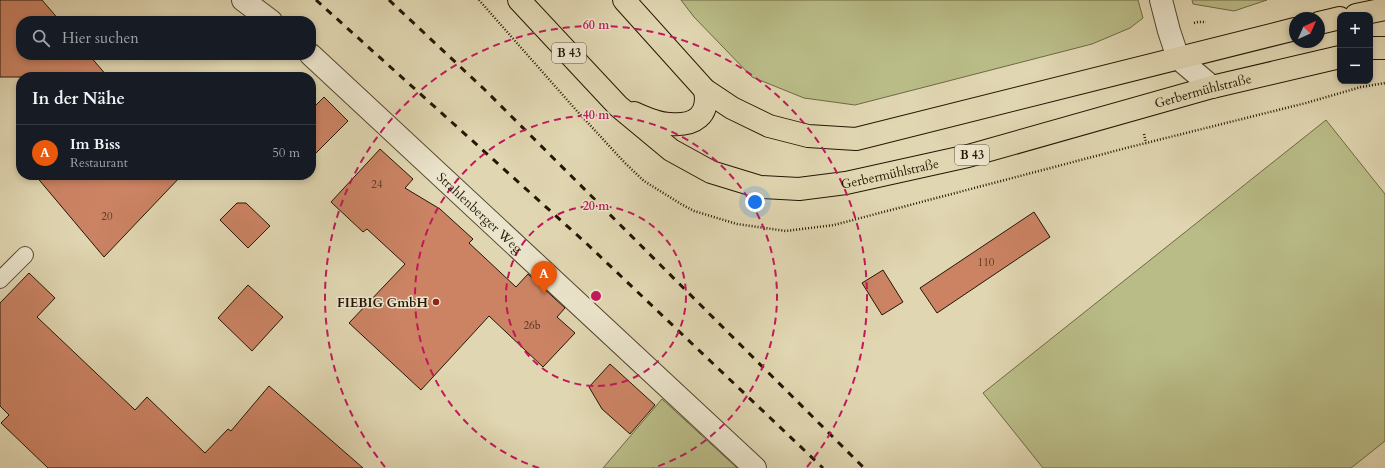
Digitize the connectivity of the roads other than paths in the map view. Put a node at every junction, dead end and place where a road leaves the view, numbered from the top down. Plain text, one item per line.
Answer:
1 (243, 0) edge
2 (519, 0) edge
3 (624, 0) edge
4 (1161, 0) edge
5 (1385, 9) edge
6 (1370, 12) edge
7 (264, 16) edge
8 (1337, 19) edge
9 (1325, 22) edge
10 (1289, 30) edge
11 (1373, 48) edge
12 (1385, 48) edge
13 (1178, 58) junction
14 (1337, 58) edge
15 (316, 60) edge
16 (1212, 87) junction
17 (705, 90) junction
18 (618, 106) junction
19 (25, 255) dead end
20 (0, 280) edge
21 (755, 468) edge

1 - 7 street
2 - 18 main road, Gerbermühlstraße / B 43
3 - 17 main road
4 - 13 street
5 - 6 main road
8 - 9 main road
10 - 13 main road
11 - 12 main road
13 - 16 street
13 - 17 main road
14 - 16 main road, Gerbermühlstraße / B 43
15 - 21 street, Strahlenberger Weg
16 - 18 main road, Gerbermühlstraße / B 43
17 - 18 main road
19 - 20 lane

